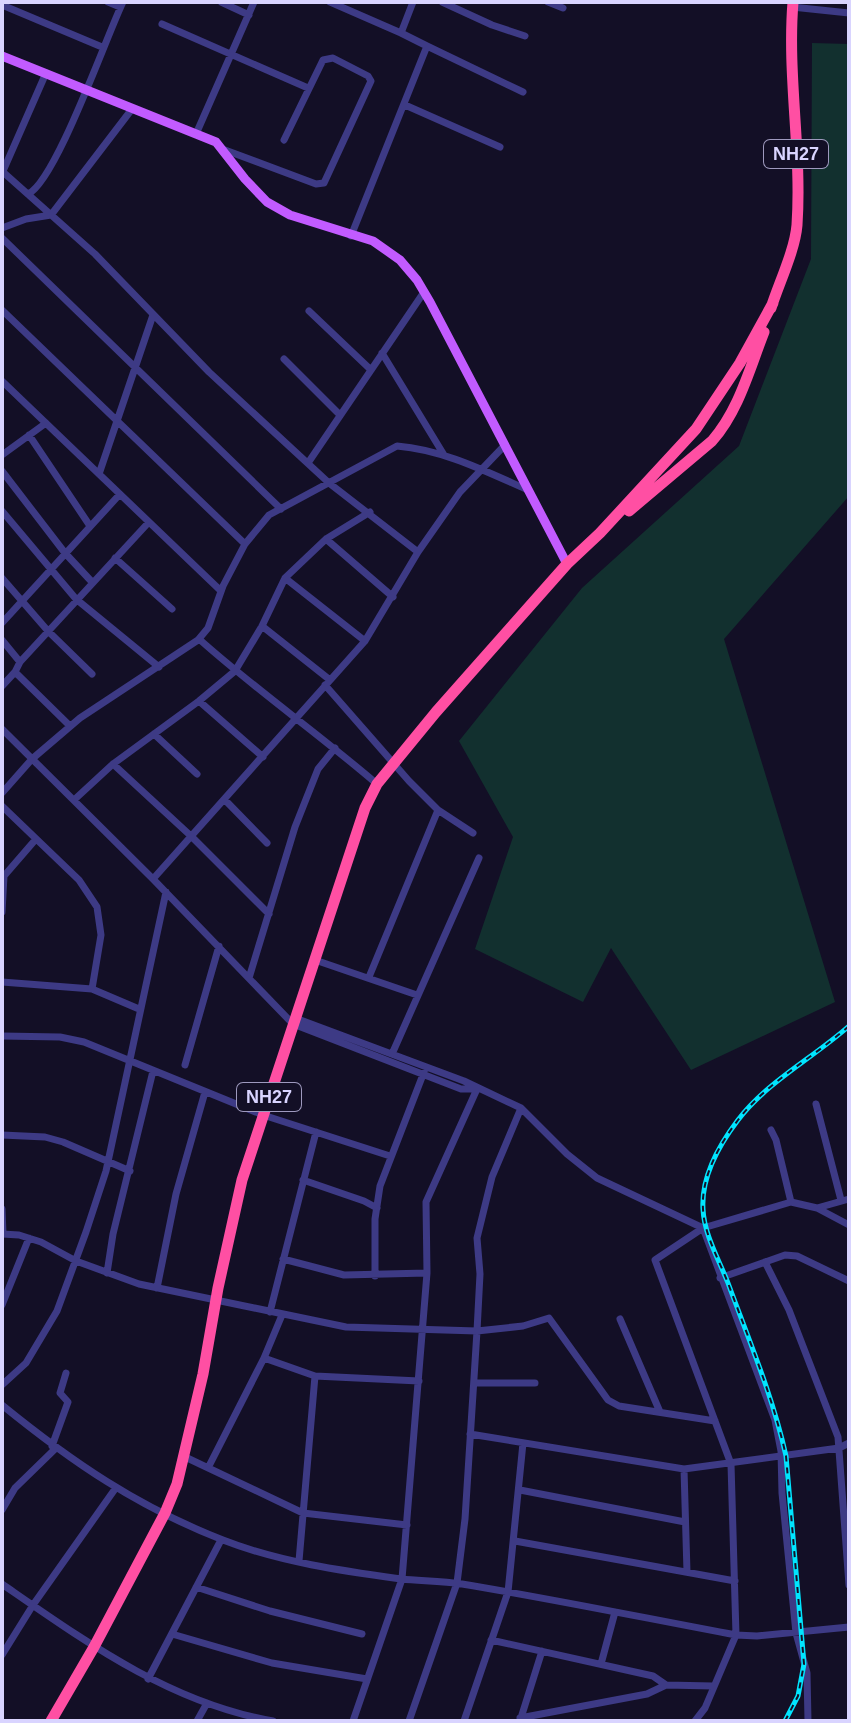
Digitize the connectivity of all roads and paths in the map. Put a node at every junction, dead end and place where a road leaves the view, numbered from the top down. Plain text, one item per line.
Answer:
1 (108, 2) edge
2 (221, 2) edge
3 (254, 2) edge
4 (330, 2) edge
5 (413, 2) edge
6 (442, 2) edge
7 (548, 2) edge
8 (792, 4) edge
9 (2, 5) edge
10 (121, 5) edge
11 (563, 8) dead end
12 (849, 13) edge
13 (249, 15) junction
14 (162, 24) dead end
15 (401, 33) junction
16 (525, 36) dead end
17 (427, 46) junction
18 (102, 47) junction
19 (233, 54) junction
20 (3, 58) edge
21 (46, 73) junction
22 (308, 88) junction
23 (86, 89) junction
24 (523, 92) dead end
25 (405, 105) junction
26 (132, 109) junction
27 (196, 134) junction
28 (284, 140) dead end
29 (500, 147) dead end
30 (225, 150) junction
31 (2, 171) edge
32 (28, 194) junction
33 (51, 215) junction
34 (2, 228) edge
35 (351, 236) junction
36 (2, 238) edge
37 (424, 292) junction
38 (773, 303) junction
39 (2, 310) edge
40 (309, 311) dead end
41 (153, 315) junction
42 (382, 353) junction
43 (284, 359) dead end
44 (135, 369) junction
45 (370, 369) junction
46 (2, 381) edge
47 (9, 387) junction
48 (2, 395) edge
49 (340, 415) junction
50 (118, 420) junction
51 (46, 423) junction
52 (29, 435) junction
53 (2, 442) edge
54 (505, 445) junction
55 (5, 453) edge
56 (444, 455) junction
57 (308, 463) junction
58 (482, 469) junction
59 (99, 474) junction
60 (4, 476) edge
61 (329, 483) junction
62 (528, 490) junction
63 (120, 494) junction
64 (281, 509) junction
65 (2, 511) edge
66 (370, 512) junction
67 (149, 522) junction
68 (90, 526) junction
69 (600, 533) junction
70 (326, 539) junction
71 (245, 544) junction
72 (418, 552) junction
73 (65, 553) junction
74 (115, 558) junction
75 (567, 564) junction
76 (50, 570) junction
77 (2, 578) edge
78 (285, 578) junction
79 (92, 582) junction
80 (221, 591) junction
81 (393, 597) junction
82 (76, 599) junction
83 (21, 601) junction
84 (172, 609) dead end
85 (2, 623) edge
86 (262, 626) junction
87 (48, 631) junction
88 (199, 639) junction
89 (2, 640) edge
90 (365, 641) junction
91 (20, 662) junction
92 (159, 667) junction
93 (235, 671) junction
94 (15, 672) junction
95 (92, 674) dead end
96 (328, 682) junction
97 (2, 686) edge
98 (199, 701) junction
99 (298, 717) junction
100 (70, 726) junction
101 (2, 729) edge
102 (154, 734) junction
103 (335, 748) junction
104 (263, 757) junction
105 (32, 759) junction
106 (394, 762) junction
107 (113, 764) junction
108 (197, 774) dead end
109 (377, 784) junction
110 (2, 793) edge
111 (74, 800) junction
112 (225, 800) junction
113 (2, 806) edge
114 (438, 810) junction
115 (473, 833) dead end
116 (192, 837) junction
117 (36, 839) junction
118 (267, 843) dead end
119 (479, 858) dead end
120 (153, 879) junction
121 (166, 892) junction
122 (2, 912) edge
123 (269, 914) junction
124 (219, 946) junction
125 (315, 960) junction
126 (369, 977) junction
127 (249, 978) junction
128 (2, 982) edge
129 (92, 989) junction
130 (417, 995) junction
131 (139, 1009) junction
132 (294, 1021) junction
133 (2, 1036) edge
134 (392, 1054) junction
135 (129, 1062) junction
136 (185, 1065) dead end
137 (425, 1070) junction
138 (153, 1071) junction
139 (477, 1089) junction
140 (205, 1092) junction
141 (816, 1104) dead end
142 (521, 1108) junction
143 (263, 1115) junction
144 (771, 1130) dead end
145 (316, 1132) junction
146 (2, 1135) edge
147 (390, 1156) junction
148 (107, 1163) junction
149 (130, 1171) junction
150 (303, 1180) junction
151 (845, 1199) edge
152 (791, 1202) junction
153 (377, 1208) junction
154 (817, 1208) junction
155 (2, 1209) edge
156 (849, 1225) edge
157 (703, 1228) junction
158 (2, 1234) edge
159 (29, 1238) junction
160 (283, 1259) junction
161 (76, 1261) junction
162 (765, 1262) junction
163 (107, 1273) junction
164 (427, 1273) junction
165 (375, 1276) junction
166 (720, 1278) junction
167 (849, 1281) edge
168 (157, 1288) junction
169 (216, 1300) junction
170 (2, 1305) edge
171 (270, 1312) junction
172 (282, 1315) junction
173 (620, 1319) dead end
174 (423, 1331) junction
175 (477, 1331) junction
176 (264, 1358) junction
177 (66, 1373) dead end
178 (315, 1376) junction
179 (419, 1381) junction
180 (474, 1383) junction
181 (535, 1383) dead end
182 (2, 1385) edge
183 (2, 1405) edge
184 (660, 1412) junction
185 (715, 1421) junction
186 (470, 1434) junction
187 (523, 1443) junction
188 (849, 1443) edge
189 (54, 1447) junction
190 (839, 1448) junction
191 (183, 1456) junction
192 (781, 1456) junction
193 (731, 1464) junction
194 (208, 1468) junction
195 (684, 1469) junction
196 (115, 1489) junction
197 (520, 1490) junction
198 (2, 1510) edge
199 (845, 1510) edge
200 (165, 1513) junction
201 (303, 1513) junction
202 (685, 1522) junction
203 (407, 1525) junction
204 (221, 1540) junction
205 (515, 1541) junction
206 (299, 1561) junction
207 (848, 1571) edge
208 (687, 1572) junction
209 (402, 1579) junction
210 (735, 1581) junction
211 (457, 1583) junction
212 (2, 1584) edge
213 (849, 1585) edge
214 (196, 1587) junction
215 (508, 1592) junction
216 (33, 1605) junction
217 (615, 1612) junction
218 (849, 1627) edge
219 (796, 1633) junction
220 (172, 1634) junction
221 (362, 1634) dead end
222 (736, 1635) junction
223 (491, 1640) junction
224 (94, 1647) junction
225 (542, 1651) junction
226 (2, 1655) edge
227 (601, 1664) junction
228 (148, 1679) junction
229 (367, 1679) junction
230 (666, 1685) junction
231 (713, 1686) junction
232 (207, 1703) junction
233 (259, 1720) edge
234 (520, 1720) edge
235 (51, 1721) edge
236 (197, 1721) edge
237 (273, 1721) edge
238 (353, 1721) edge
239 (409, 1721) edge
240 (464, 1721) edge
241 (695, 1721) edge
242 (808, 1721) edge

1 - 10 street
2 - 13 street
3 - 13 street
4 - 15 street
5 - 15 street
6 - 16 street
7 - 11 street
8 - 12 street
8 - 38 highway, NH27
9 - 18 street
10 - 18 street
13 - 19 street
14 - 19 street
15 - 17 street
17 - 24 street
17 - 25 street
18 - 23 street
19 - 22 street
19 - 27 street
20 - 21 main road
21 - 23 main road
21 - 31 street
22 - 28 street
22 - 30 street
23 - 26 main road
23 - 32 street
25 - 29 street
25 - 35 street
26 - 27 main road
26 - 33 street
27 - 30 main road
30 - 35 main road
31 - 32 street
32 - 33 street
33 - 34 street
33 - 41 street
35 - 37 main road
36 - 44 street
37 - 42 street
37 - 54 main road
38 - 69 highway, NH27
38 - 69 highway, NH27
39 - 50 street
40 - 45 street
41 - 44 street
41 - 57 street
42 - 45 street
42 - 56 street
43 - 49 street
44 - 50 street
44 - 64 street
45 - 49 street
46 - 47 street
47 - 48 street
47 - 51 street
49 - 57 street
50 - 59 street
50 - 71 street
51 - 52 street
51 - 59 street
52 - 55 street
52 - 68 street
53 - 55 street
54 - 58 street
54 - 62 main road
56 - 58 street
56 - 61 street
57 - 61 street
58 - 62 street
58 - 72 street
59 - 63 street
60 - 73 street
61 - 64 street
61 - 66 street
62 - 75 main road
63 - 67 street
63 - 68 street
64 - 71 street
65 - 76 street
66 - 70 street
66 - 72 street
67 - 74 street
67 - 80 street
68 - 73 street
69 - 75 highway, NH27
70 - 78 street
70 - 81 street
71 - 80 street
72 - 81 street
73 - 76 street
73 - 79 street
74 - 79 street
74 - 84 street
75 - 106 highway, NH27
76 - 82 street
76 - 83 street
77 - 83 street
78 - 86 street
78 - 90 street
79 - 82 street
80 - 88 street
81 - 90 street
82 - 87 street
82 - 92 street
83 - 85 street
83 - 87 street
86 - 93 street
86 - 96 street
87 - 91 street
87 - 95 street
88 - 92 street
88 - 93 street
89 - 91 street
90 - 96 street
91 - 94 street
92 - 100 street
93 - 98 street
93 - 99 street
94 - 97 street
94 - 100 street
96 - 99 street
96 - 106 street
98 - 102 street
98 - 104 street
99 - 103 street
99 - 104 street
100 - 105 street
101 - 105 street
102 - 107 street
102 - 108 street
103 - 109 street
103 - 123 street
104 - 112 street
105 - 110 street
105 - 111 street
106 - 109 highway, NH27
106 - 114 street
107 - 111 street
107 - 116 street
109 - 125 highway, NH27
111 - 120 street
112 - 116 street
112 - 118 street
113 - 117 street
114 - 115 street
114 - 126 street
116 - 120 street
116 - 123 street
117 - 122 street
117 - 129 street
119 - 130 street
120 - 121 street
121 - 124 street
121 - 131 street
123 - 127 street
124 - 127 street
124 - 136 street
125 - 126 street
125 - 132 highway, NH27
126 - 130 street
127 - 132 street
128 - 129 street
129 - 131 street
130 - 134 street
131 - 135 street
132 - 134 street
132 - 137 street
132 - 143 highway, NH27
133 - 135 street
134 - 137 street
135 - 138 street
135 - 148 street
137 - 139 street
137 - 147 street
138 - 140 street
138 - 149 street
139 - 142 street
139 - 164 street
140 - 143 street
140 - 168 street
141 - 151 street
142 - 157 street
142 - 175 street
143 - 145 street
143 - 169 highway, NH27
144 - 152 street
145 - 147 street
145 - 150 street
146 - 148 street
147 - 153 street
148 - 149 street
148 - 161 street
149 - 163 street
150 - 153 street
150 - 160 street
151 - 154 street
152 - 154 street
152 - 157 street
153 - 165 street
154 - 156 street
155 - 158 street
157 - 166 street
157 - 185 street
158 - 159 street
159 - 161 street
159 - 170 street
160 - 165 street
160 - 171 street
161 - 163 street
161 - 182 street
162 - 166 street
162 - 167 street
162 - 190 street
163 - 168 street
164 - 165 street
164 - 174 street
166 - 192 street
168 - 169 street
169 - 171 street
169 - 191 highway, NH27
171 - 172 street
172 - 174 street
172 - 176 street
173 - 184 street
174 - 175 street
174 - 179 street
175 - 180 street
175 - 184 street
176 - 178 street
176 - 194 street
177 - 189 street
178 - 179 street
178 - 201 street
179 - 203 street
180 - 181 street
180 - 186 street
183 - 189 street
184 - 185 street
185 - 193 street
186 - 187 street
186 - 211 street
187 - 195 street
187 - 197 street
188 - 190 street
189 - 196 street
189 - 198 street
190 - 192 street
190 - 199 street
191 - 194 street
191 - 200 highway, NH27
192 - 193 street
192 - 219 street
193 - 195 street
193 - 210 street
194 - 201 street
195 - 202 street
196 - 200 street
196 - 216 street
197 - 202 street
197 - 205 street
199 - 207 street
200 - 204 street
200 - 224 highway, NH27
201 - 203 street
201 - 206 street
202 - 208 street
203 - 209 street
204 - 206 street
204 - 214 street
205 - 208 street
205 - 215 street
206 - 209 street
207 - 213 street
208 - 210 street
209 - 211 street
209 - 229 street
210 - 222 street
211 - 215 street
211 - 239 street
212 - 216 street
214 - 220 street
214 - 221 street
215 - 217 street
215 - 223 street
216 - 224 street
216 - 226 street
217 - 222 street
217 - 227 street
218 - 219 street
219 - 222 street
219 - 242 street
220 - 228 street
220 - 229 street
222 - 231 street
223 - 225 street
223 - 240 street
224 - 228 street
224 - 235 highway, NH27
225 - 227 street
225 - 234 street
227 - 230 street
228 - 232 street
229 - 238 street
230 - 231 street
230 - 234 street
231 - 241 street
232 - 233 street
232 - 236 street
233 - 237 street

